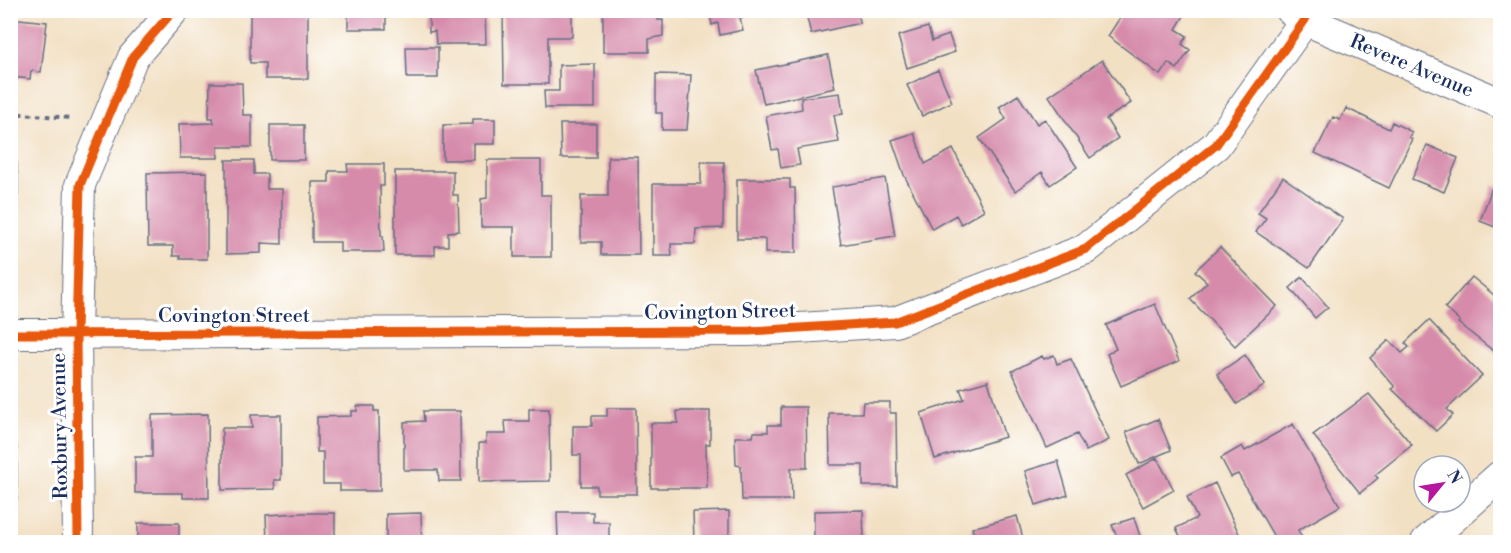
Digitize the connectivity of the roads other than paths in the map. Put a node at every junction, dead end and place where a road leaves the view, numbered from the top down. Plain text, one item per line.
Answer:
1 (174, 10) edge
2 (1301, 14) edge
3 (1500, 103) edge
4 (75, 333) junction
5 (10, 334) edge
6 (1500, 476) edge
7 (78, 543) edge
8 (1426, 543) edge

1 - 4 street, Roxbury Avenue
2 - 3 street, Revere Avenue
2 - 4 street, Covington Street
4 - 5 street, Covington Street
4 - 7 street, Roxbury Avenue
6 - 8 street

